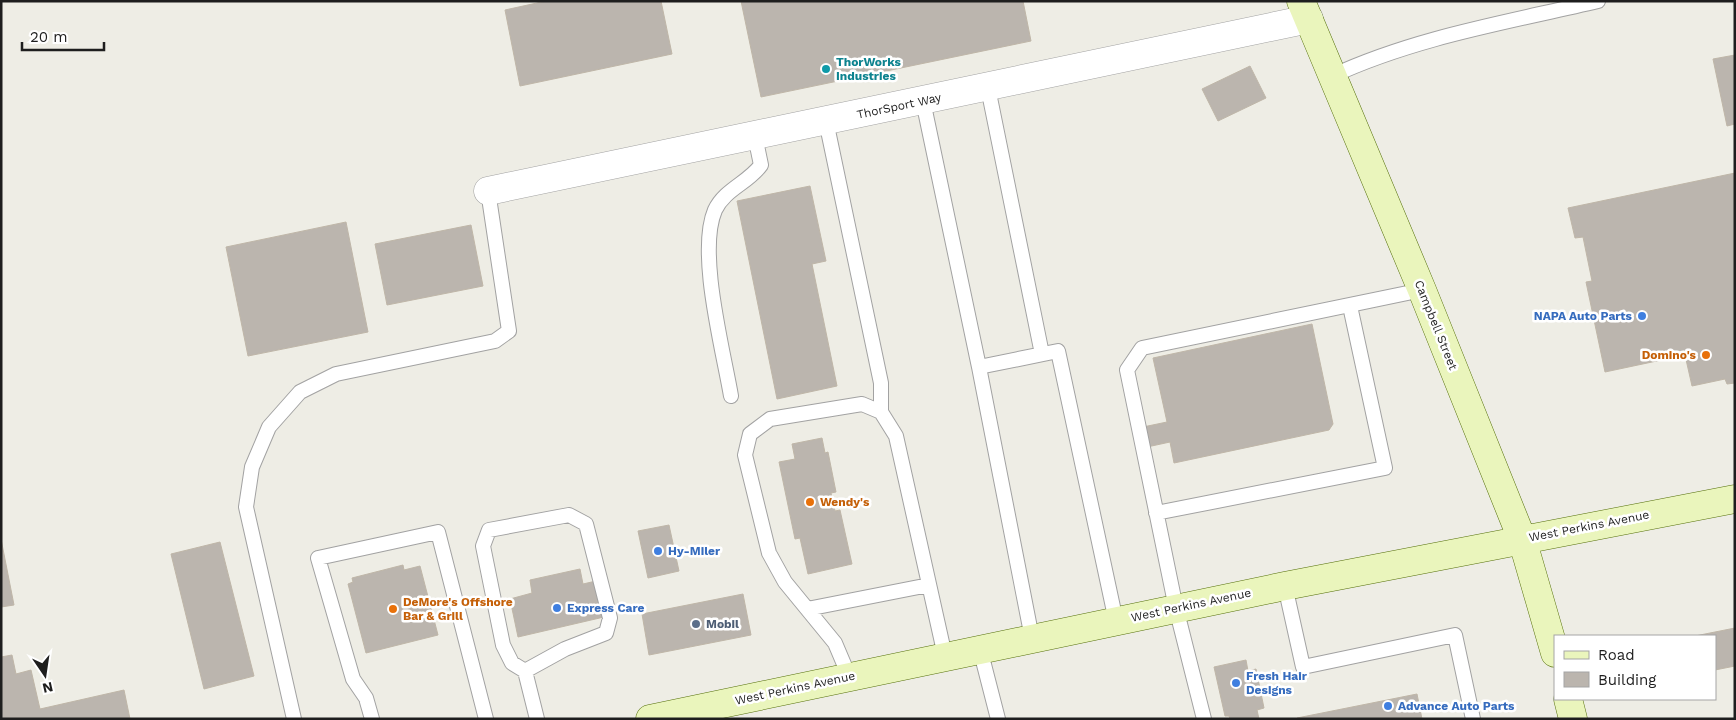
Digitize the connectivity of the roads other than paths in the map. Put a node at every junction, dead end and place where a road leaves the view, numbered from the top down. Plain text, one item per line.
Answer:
1 (1598, 1) edge
2 (1305, 10) edge
3 (1332, 76) junction
4 (988, 88) junction
5 (923, 101) junction
6 (826, 121) junction
7 (755, 136) junction
8 (488, 191) joint
9 (1422, 290) junction
10 (1350, 306) junction
11 (1042, 354) junction
12 (979, 367) junction
13 (731, 396) dead end
14 (881, 412) junction
15 (1735, 499) edge
16 (1156, 513) junction
17 (1522, 539) junction
18 (929, 585) junction
19 (1285, 586) junction
20 (1176, 608) junction
21 (807, 609) junction
22 (1116, 621) junction
23 (1032, 638) junction
24 (980, 649) junction
25 (1554, 650) edge
26 (945, 656) junction
27 (525, 671) junction
28 (849, 676) junction
29 (1568, 700) edge
30 (294, 719) edge
31 (372, 719) edge
32 (486, 719) edge
33 (537, 719) edge
34 (650, 719) edge
35 (998, 719) edge
36 (1204, 719) edge
37 (1473, 719) edge
38 (1573, 719) edge

1 - 3 lane
2 - 3 main road, Campbell Street
2 - 4 street, ThorSport Way
3 - 9 main road, Campbell Street
4 - 5 street, ThorSport Way
4 - 11 lane
5 - 6 street, ThorSport Way
5 - 12 lane
6 - 7 street, ThorSport Way
6 - 14 lane
7 - 8 street, ThorSport Way
7 - 13 lane
8 - 30 lane
9 - 10 lane
9 - 17 main road, Campbell Street
10 - 16 lane
10 - 16 lane
11 - 12 lane
11 - 22 lane
12 - 23 lane
14 - 18 lane
14 - 21 lane
15 - 17 main road, West Perkins Avenue
16 - 20 lane
17 - 19 main road, West Perkins Avenue
17 - 25 main road, Campbell Street
18 - 21 lane
18 - 26 lane
19 - 20 main road, West Perkins Avenue
19 - 37 lane
20 - 22 main road, West Perkins Avenue
20 - 36 lane
21 - 28 lane
22 - 23 main road, West Perkins Avenue
23 - 24 main road, West Perkins Avenue
24 - 26 main road, West Perkins Avenue
24 - 35 lane
26 - 28 main road, West Perkins Avenue
27 - 27 lane
27 - 33 lane
28 - 34 main road, West Perkins Avenue
29 - 38 main road
31 - 32 lane

